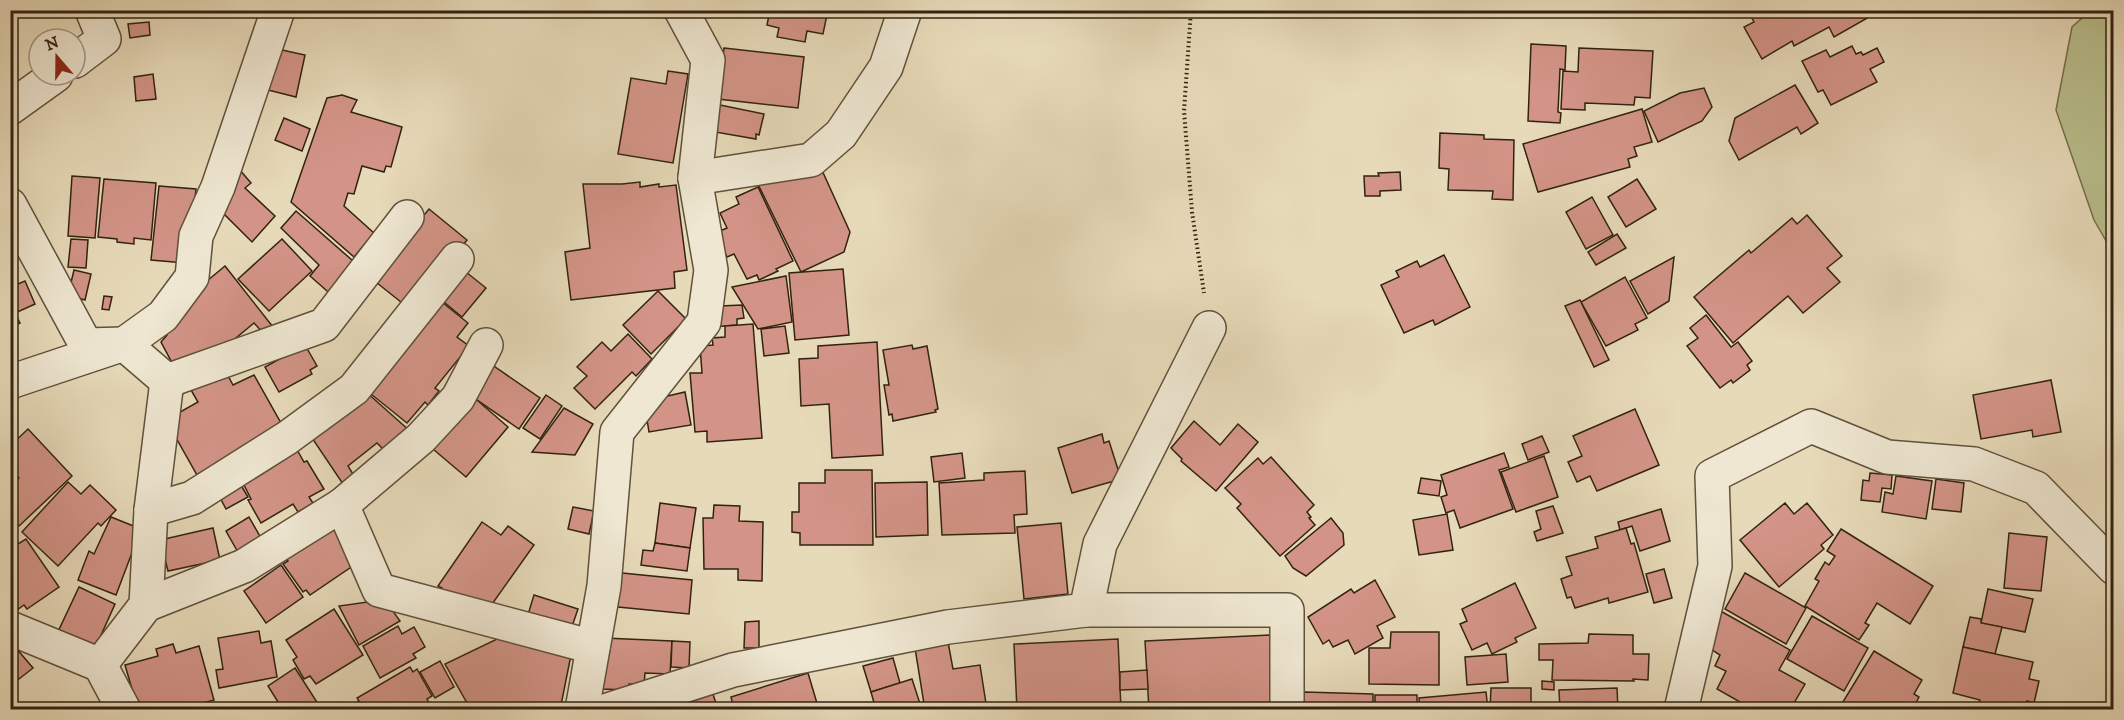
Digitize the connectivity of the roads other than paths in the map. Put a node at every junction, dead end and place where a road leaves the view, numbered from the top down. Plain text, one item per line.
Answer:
1 (92, 10) edge
2 (278, 10) edge
3 (681, 10) edge
4 (905, 10) edge
5 (87, 52) edge
6 (39, 87) edge
7 (10, 108) edge
8 (695, 178) junction
9 (10, 205) edge
10 (407, 217) dead end
11 (457, 260) dead end
12 (1209, 328) road end
13 (124, 344) junction
14 (486, 345) dead end
15 (167, 381) junction
16 (10, 382) edge
17 (342, 505) junction
18 (151, 510) junction
19 (2114, 568) edge
20 (146, 605) junction
21 (1086, 610) junction
22 (10, 628) edge
23 (593, 647) junction
24 (100, 665) junction
25 (124, 710) edge
26 (582, 710) edge
27 (608, 710) edge
28 (1287, 710) edge
29 (1682, 710) edge

1 - 5 street
2 - 13 street
3 - 8 street
4 - 8 street
6 - 7 street
8 - 23 street
9 - 13 street
10 - 15 street
11 - 18 street
12 - 21 street
13 - 15 street
13 - 16 street
14 - 17 street
15 - 18 street
17 - 20 street
17 - 23 street
18 - 20 street
19 - 29 street
20 - 24 street
21 - 27 street
21 - 28 street
22 - 24 street
23 - 26 street
24 - 25 street

